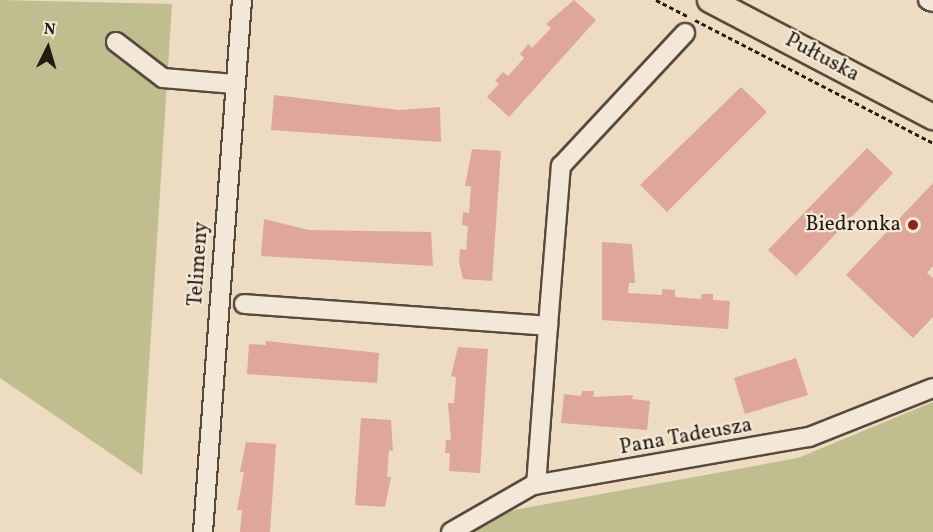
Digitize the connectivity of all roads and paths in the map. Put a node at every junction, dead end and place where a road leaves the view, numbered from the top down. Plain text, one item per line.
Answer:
1 (242, 0) edge
2 (656, 0) edge
3 (710, 0) edge
4 (928, 0) edge
5 (933, 2) edge
6 (686, 33) dead end
7 (116, 42) dead end
8 (234, 84) junction
9 (933, 117) edge
10 (933, 143) edge
11 (244, 304) dead end
12 (548, 326) junction
13 (933, 388) edge
14 (536, 485) junction
15 (203, 532) edge
16 (451, 532) edge

1 - 8 street, Telimeny
2 - 10 path
3 - 9 main road, Pułtuska
4 - 5 street
6 - 12 street
7 - 8 street
8 - 15 street, Telimeny
11 - 12 street
12 - 14 street
13 - 14 street, Pana Tadeusza
14 - 16 street, Pana Tadeusza

